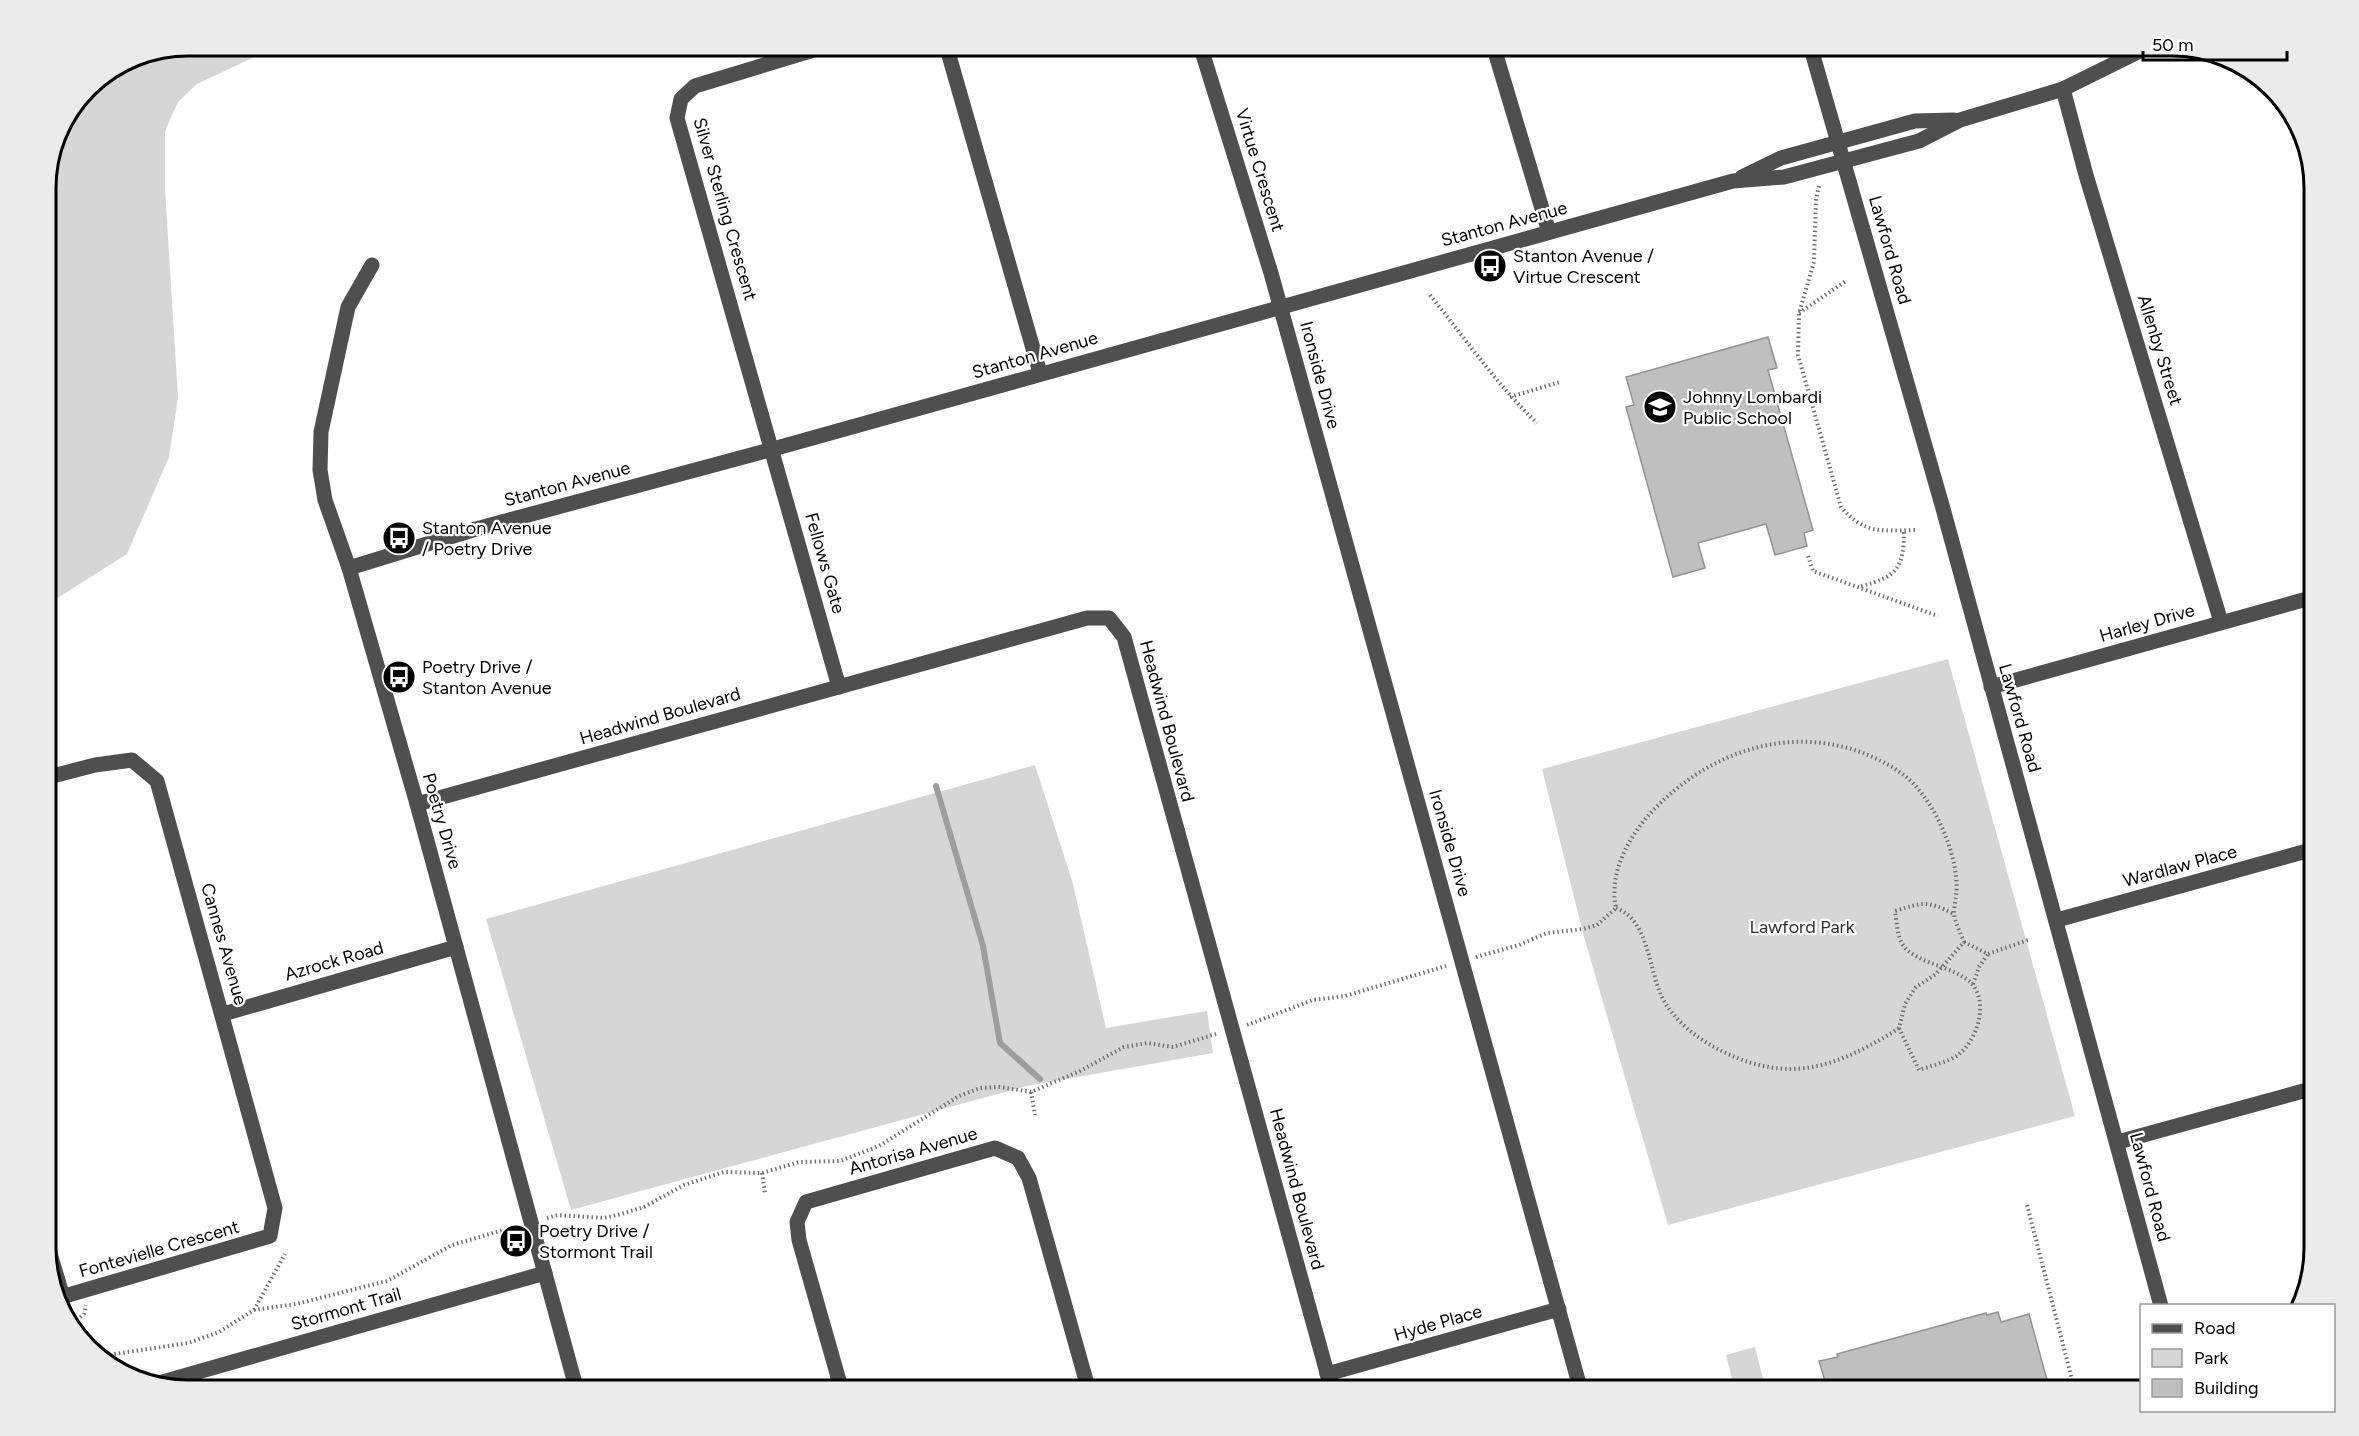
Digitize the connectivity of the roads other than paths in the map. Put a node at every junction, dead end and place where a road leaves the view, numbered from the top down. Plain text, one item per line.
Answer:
1 (794, 56) edge
2 (949, 56) edge
3 (1203, 56) edge
4 (1496, 56) edge
5 (1813, 56) edge
6 (2130, 56) edge
7 (2063, 89) junction
8 (1960, 120) junction
9 (1837, 142) junction
10 (1843, 161) junction
11 (1733, 181) junction
12 (1549, 232) junction
13 (372, 265) dead end
14 (1281, 306) junction
15 (1040, 373) junction
16 (773, 449) junction
17 (349, 568) junction
18 (2303, 600) edge
19 (2221, 622) junction
20 (839, 687) junction
21 (1991, 687) junction
22 (56, 775) edge
23 (417, 804) junction
24 (2304, 852) edge
25 (2057, 920) junction
26 (456, 947) junction
27 (223, 1014) junction
28 (2304, 1091) edge
29 (2118, 1142) junction
30 (270, 1236) joint
31 (544, 1273) junction
32 (65, 1297) edge
33 (2161, 1304) edge
34 (1559, 1309) junction
35 (1327, 1374) junction
36 (173, 1379) edge
37 (574, 1380) edge
38 (839, 1380) edge
39 (1086, 1380) edge
40 (1329, 1380) edge
41 (1578, 1380) edge

1 - 16 street, Silver Sterling Crescent
2 - 15 street
3 - 14 street, Virtue Crescent
4 - 12 street
5 - 9 street, Lawford Road
6 - 7 street, Stanton Avenue
7 - 8 street, Stanton Avenue
7 - 19 street, Allenby Street
8 - 9 street, Stanton Avenue
8 - 10 street, Stanton Avenue
9 - 10 street, Lawford Road
9 - 11 street, Stanton Avenue
10 - 11 street, Stanton Avenue
10 - 21 street, Lawford Road
11 - 12 street, Stanton Avenue
12 - 14 street, Stanton Avenue
13 - 17 street, Poetry Drive
14 - 15 street, Stanton Avenue
14 - 34 street, Ironside Drive
15 - 16 street, Stanton Avenue
16 - 17 street, Stanton Avenue
16 - 20 street, Fellows Gate
17 - 23 street, Poetry Drive
18 - 19 street, Harley Drive
19 - 21 street, Harley Drive
20 - 23 street, Headwind Boulevard
20 - 35 street, Headwind Boulevard
21 - 25 street, Lawford Road
22 - 27 street, Cannes Avenue
23 - 26 street, Poetry Drive
24 - 25 street, Wardlaw Place
25 - 29 street, Lawford Road
26 - 27 street, Azrock Road
26 - 31 street, Poetry Drive
27 - 30 street, Cannes Avenue
28 - 29 street
29 - 33 street, Lawford Road
30 - 32 street, Fontevielle Crescent
31 - 36 street, Stormont Trail
31 - 37 street, Poetry Drive
34 - 35 street, Hyde Place
34 - 41 street, Ironside Drive
35 - 40 street, Headwind Boulevard
38 - 39 street, Antorisa Avenue

